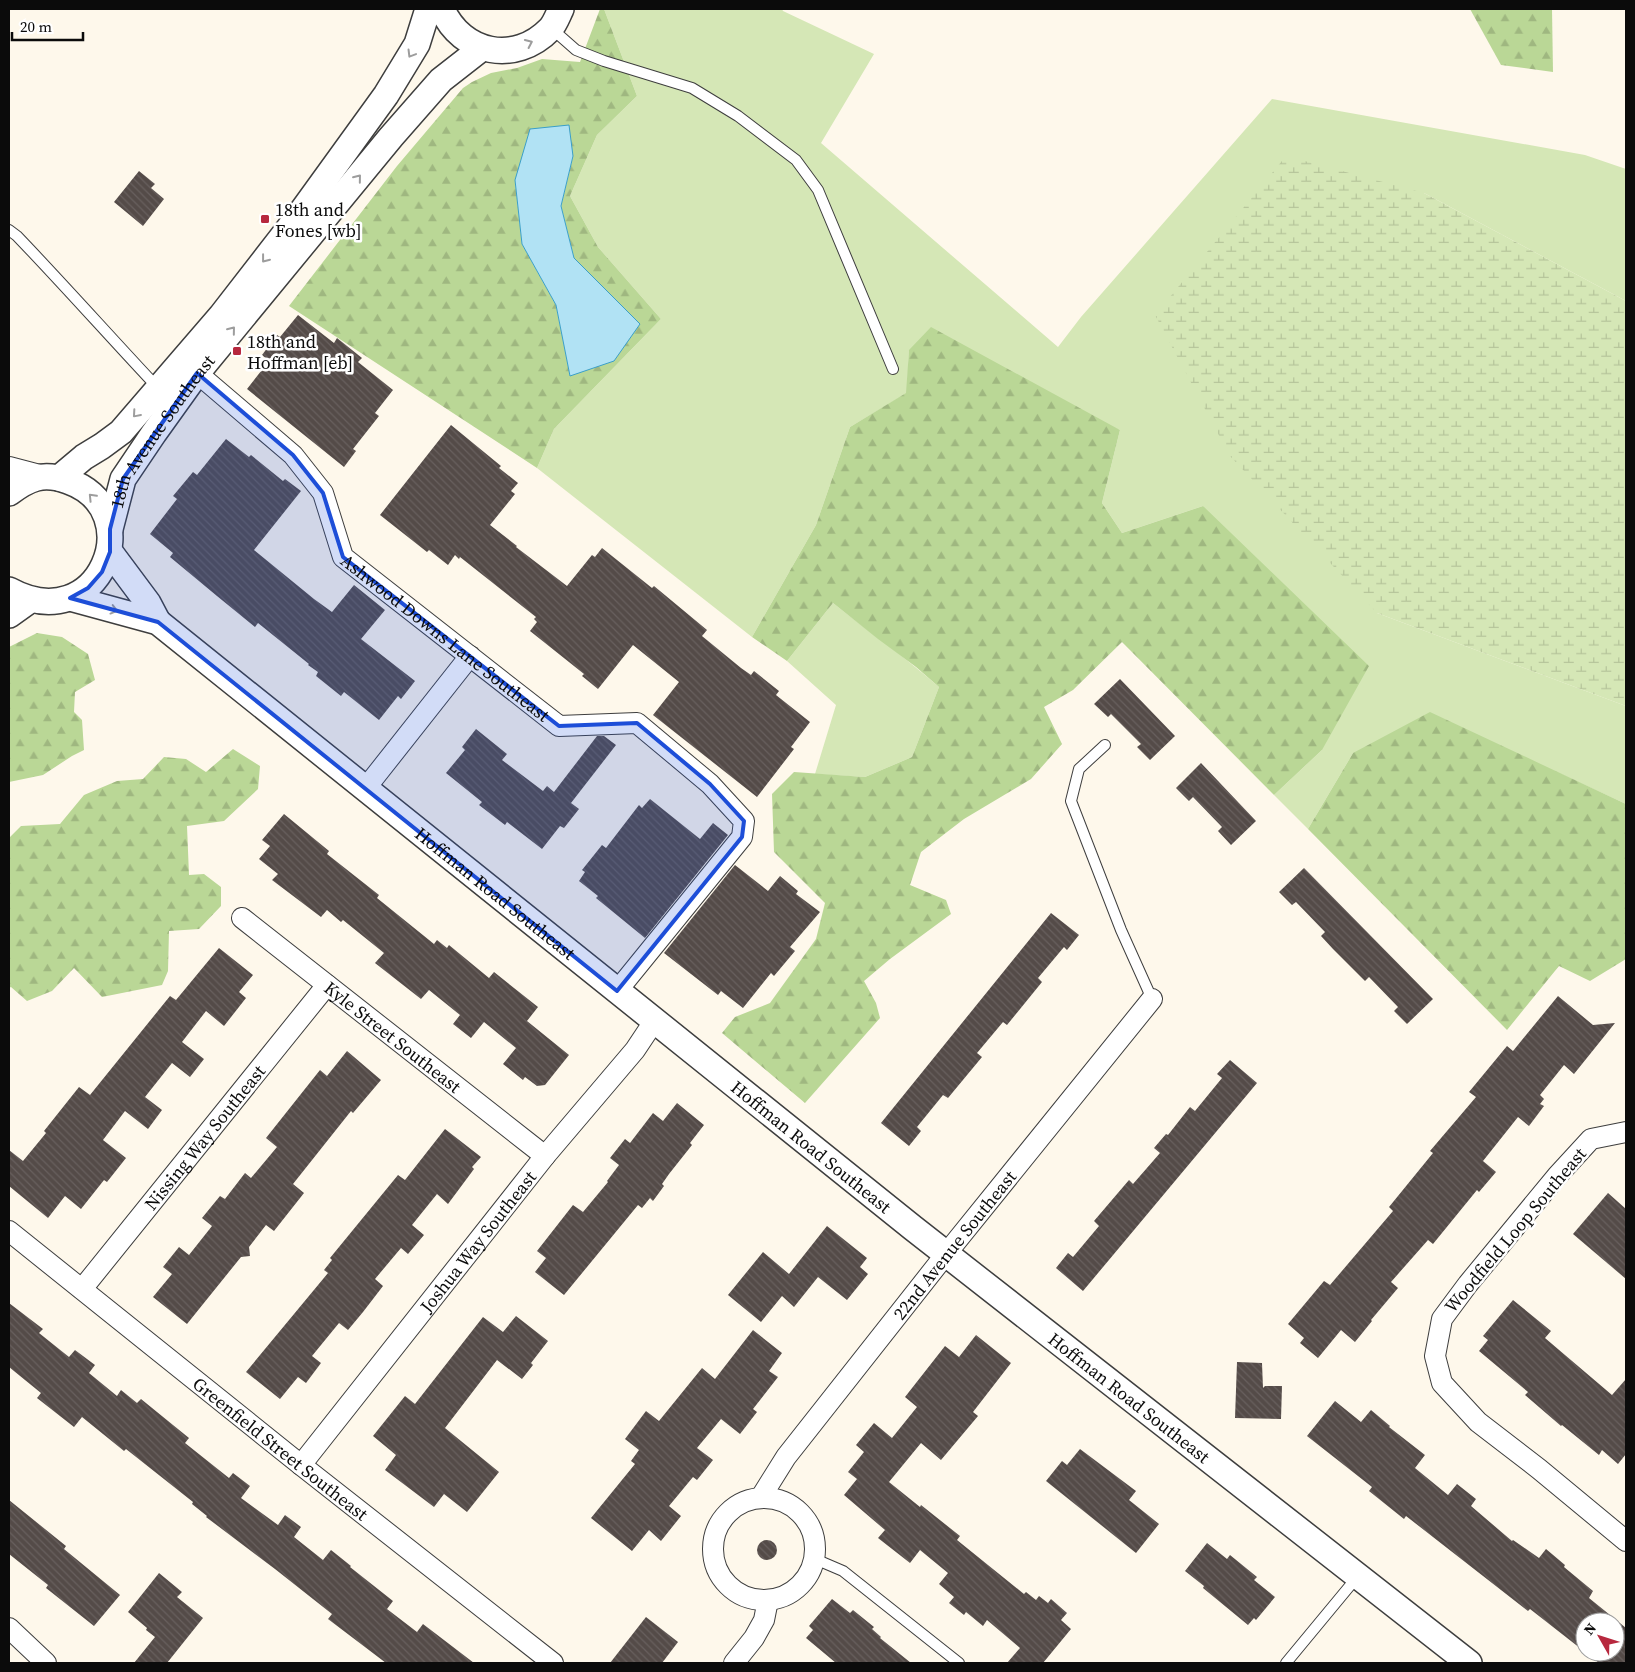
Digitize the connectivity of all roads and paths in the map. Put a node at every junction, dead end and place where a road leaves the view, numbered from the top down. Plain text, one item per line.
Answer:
1 (428, 9) edge
2 (442, 9) edge
3 (556, 18) edge
4 (482, 48) junction
5 (9, 230) edge
6 (893, 369) dead end
7 (197, 373) junction
8 (158, 388) junction
9 (9, 467) edge
10 (53, 477) junction
11 (9, 493) edge
12 (110, 541) junction
13 (19, 595) edge
14 (70, 598) junction
15 (9, 615) edge
16 (158, 622) junction
17 (470, 656) junction
18 (1105, 745) dead end
19 (365, 789) junction
20 (242, 918) dead end
21 (327, 985) junction
22 (617, 990) junction
23 (1152, 999) joint
24 (655, 1020) junction
25 (1626, 1132) edge
26 (545, 1156) junction
27 (9, 1231) edge
28 (946, 1254) junction
29 (82, 1289) junction
30 (301, 1465) junction
31 (761, 1498) junction
32 (1626, 1541) edge
33 (815, 1559) junction
34 (1358, 1576) junction
35 (768, 1600) junction
36 (9, 1628) edge
37 (46, 1663) edge
38 (553, 1663) edge
39 (734, 1663) edge
40 (959, 1663) edge
41 (1286, 1663) edge
42 (1469, 1663) edge

1 -> 8 street, 18th Avenue Southeast
2 - 4 street
4 -> 3 street
3 - 6 lane
7 -> 4 street, 18th Avenue Southeast
5 - 8 lane
7 - 12 street, 18th Avenue Southeast
7 - 17 street, Ashwood Downs Lane Southeast
8 -> 10 street, 18th Avenue Southeast
9 - 10 street
10 - 11 street
12 -> 10 street, Hoffman Road Southeast
12 - 14 street, 18th Avenue Southeast
12 - 16 street, Hoffman Road Southeast
13 - 14 street
13 - 15 street
14 -> 16 street, Hoffman Road Southeast
16 - 19 street, Hoffman Road Southeast
17 - 19 street
17 - 22 street, Ashwood Downs Lane Southeast
18 - 23 lane
19 - 22 street, Hoffman Road Southeast
20 - 21 street, Kyle Street Southeast
21 - 26 street, Kyle Street Southeast
21 - 29 street, Nissing Way Southeast
22 - 24 street, Hoffman Road Southeast
23 - 28 street, 22nd Avenue Southeast
24 - 26 street, Joshua Way Southeast
24 - 28 street, Hoffman Road Southeast
25 - 32 street, Woodfield Loop Southeast
26 - 30 street, Joshua Way Southeast
27 - 29 street, Greenfield Street Southeast
28 - 31 street, 22nd Avenue Southeast
28 - 34 street, Hoffman Road Southeast
29 - 30 street, Greenfield Street Southeast
30 - 38 street, Greenfield Street Southeast
31 - 33 street
31 - 35 street
33 - 35 street
33 - 40 lane
34 - 41 lane
34 - 42 street, Hoffman Road Southeast
35 - 39 street
36 - 37 street

